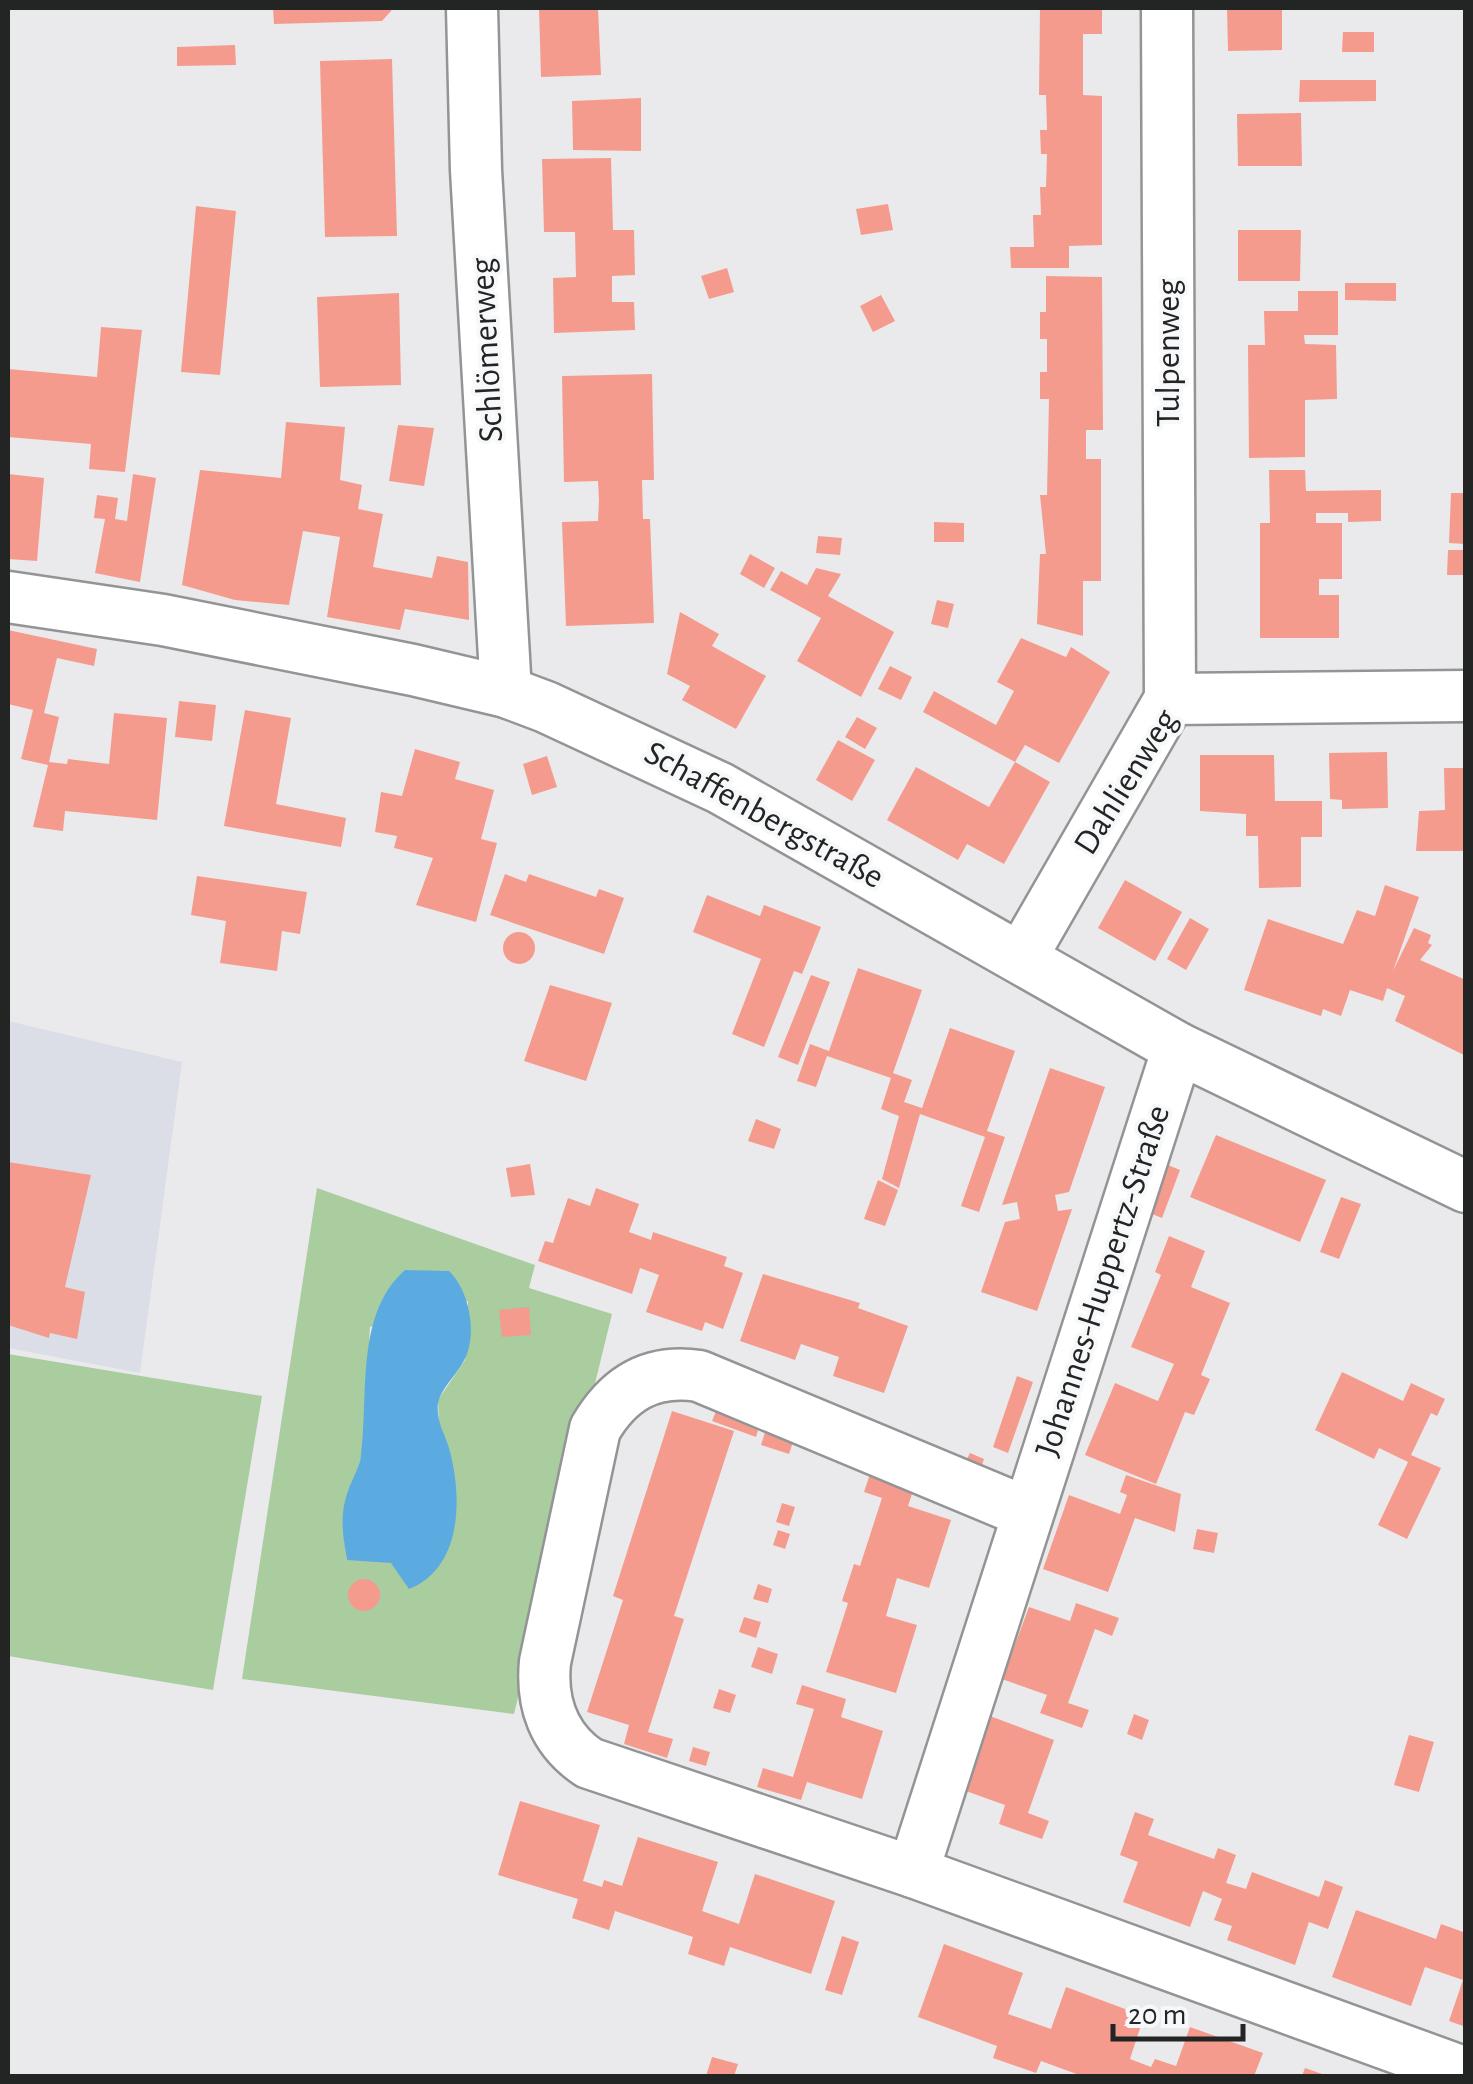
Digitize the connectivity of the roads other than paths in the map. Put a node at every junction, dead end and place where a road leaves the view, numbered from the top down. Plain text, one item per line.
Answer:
1 (472, 8) edge
2 (1167, 8) edge
3 (8, 597) edge
4 (506, 692) junction
5 (1466, 696) edge
6 (1170, 699) junction
7 (1021, 958) junction
8 (1178, 1048) junction
9 (1466, 1187) edge
10 (1028, 1514) junction
11 (913, 1872) junction
12 (1445, 2071) edge

1 - 4 street, Schlömerweg
2 - 6 street, Tulpenweg
3 - 4 street, Schaffenbergstraße
4 - 7 street, Schaffenbergstraße
5 - 6 street, Dahlienweg
6 - 7 street, Dahlienweg
7 - 8 street, Schaffenbergstraße
8 - 9 street, Schaffenbergstraße
8 - 10 street, Johannes-Huppertz-Straße
10 - 11 street, Johannes-Huppertz-Straße
10 - 11 street
11 - 12 street

